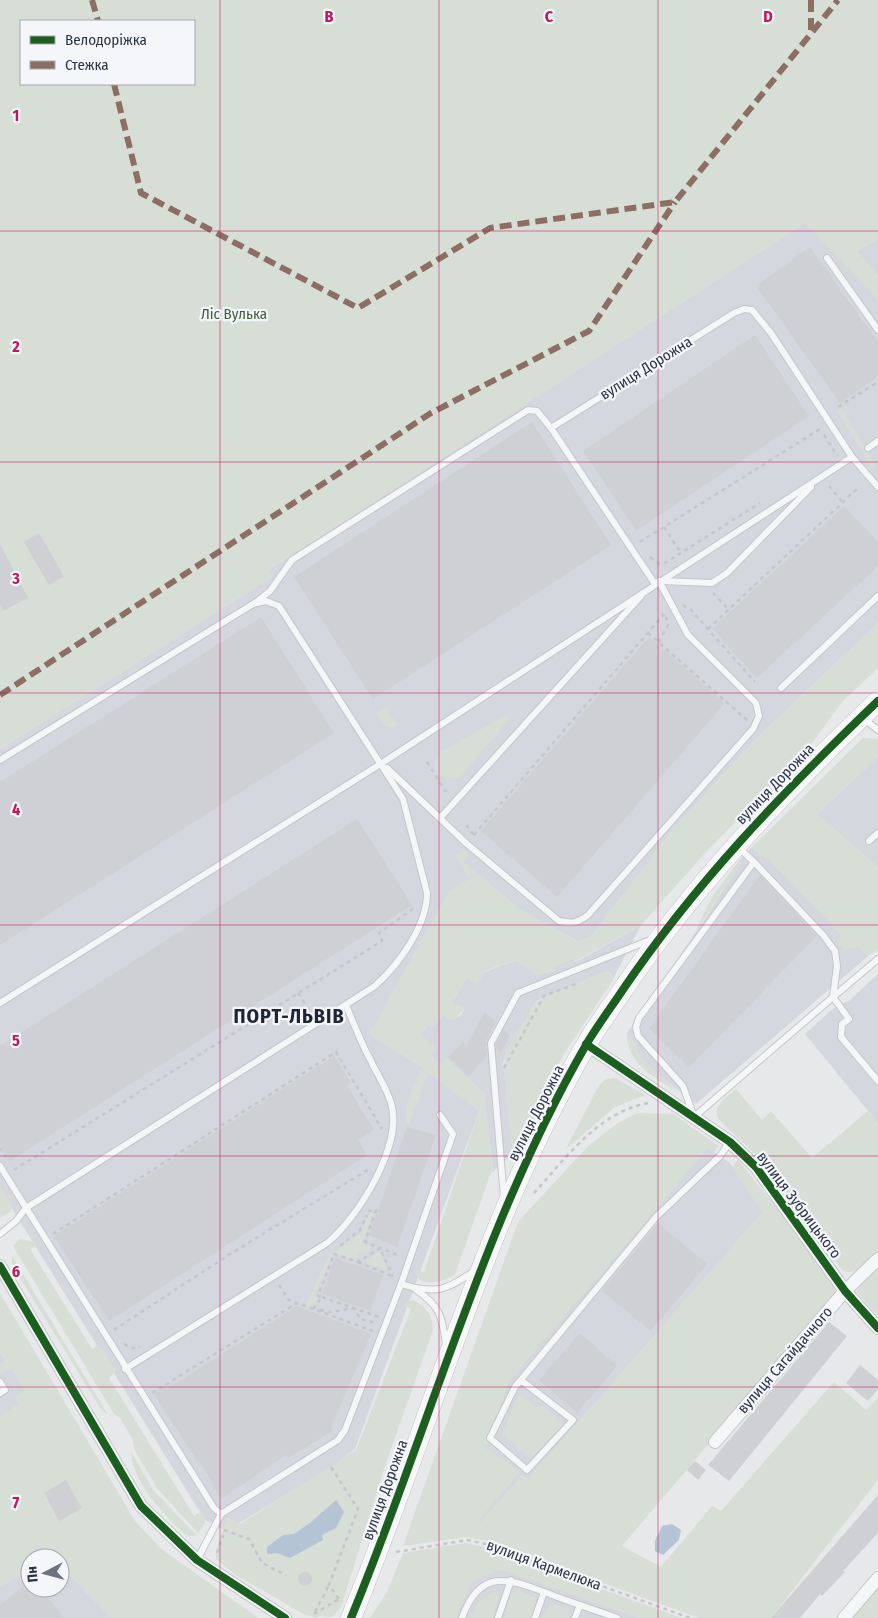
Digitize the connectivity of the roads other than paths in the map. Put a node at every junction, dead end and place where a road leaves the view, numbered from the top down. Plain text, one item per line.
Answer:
1 (827, 258) dead end
2 (878, 330) edge
3 (551, 428) junction
4 (878, 442) edge
5 (868, 448) dead end
6 (852, 457) junction
7 (818, 479) junction
8 (878, 487) edge
9 (657, 583) junction
10 (647, 590) junction
11 (878, 596) edge
12 (253, 604) junction
13 (781, 688) dead end
14 (878, 701) edge
15 (862, 716) junction
16 (878, 730) edge
17 (0, 760) edge
18 (382, 764) junction
19 (441, 817) junction
20 (878, 833) edge
21 (869, 841) dead end
22 (736, 845) junction
23 (754, 862) junction
24 (659, 937) junction
25 (878, 959) edge
26 (833, 997) junction
27 (0, 1003) edge
28 (346, 1005) junction
29 (586, 1044) junction
30 (878, 1081) edge
31 (440, 1115) dead end
32 (694, 1117) junction
33 (730, 1142) junction
34 (0, 1166) edge
35 (26, 1208) junction
36 (505, 1209) junction
37 (0, 1234) edge
38 (878, 1258) edge
39 (482, 1265) junction
40 (0, 1266) edge
41 (401, 1284) junction
42 (414, 1288) junction
43 (845, 1291) junction
44 (878, 1328) edge
45 (448, 1358) junction
46 (125, 1369) junction
47 (522, 1381) junction
48 (0, 1382) edge
49 (0, 1393) edge
50 (714, 1442) dead end
51 (221, 1514) junction
52 (197, 1560) junction
53 (878, 1578) edge
54 (511, 1580) junction
55 (544, 1592) junction
56 (580, 1605) junction
57 (348, 1610) edge
58 (286, 1618) edge
59 (462, 1618) edge
60 (498, 1618) edge
61 (535, 1618) edge
62 (575, 1618) edge
63 (617, 1618) edge
64 (844, 1618) edge

1 - 2 lane
3 - 6 lane, вулиця Дорожна
3 - 9 lane
3 - 12 lane
4 - 5 lane
6 - 7 lane
6 - 8 lane, вулиця Дорожна
7 - 9 lane
7 - 9 lane
9 - 10 lane
9 - 19 lane
10 - 18 lane
10 - 19 lane
11 - 13 lane
12 - 17 lane
12 - 18 lane
14 - 15 main road, вулиця Дорожна
15 - 16 lane
15 - 22 main road, вулиця Дорожна
18 - 19 lane
18 - 27 lane
18 - 28 lane
20 - 21 lane
22 - 23 lane
22 - 24 main road, вулиця Дорожна
23 - 26 lane
23 - 32 lane
24 - 29 main road, вулиця Дорожна
24 - 36 lane
25 - 26 lane
26 - 30 lane
26 - 32 lane
28 - 35 lane
28 - 46 lane
29 - 32 street, вулиця Зубрицького
29 - 36 main road, вулиця Дорожна
31 - 41 lane
32 - 33 street, вулиця Зубрицького
33 - 43 street, вулиця Зубрицького
33 - 47 lane
34 - 35 lane
35 - 37 lane
35 - 46 lane
36 - 39 main road, вулиця Дорожна
38 - 43 street, вулиця Сагайдачного
39 - 42 lane, вулиця Дорожна
39 - 45 main road, вулиця Дорожна
40 - 52 street
41 - 42 lane, вулиця Дорожна
41 - 51 lane
42 - 45 lane, вулиця Дорожна
43 - 44 street, вулиця Зубрицького
43 - 50 street, вулиця Сагайдачного
45 - 57 main road, вулиця Дорожна
46 - 51 lane
47 - 47 lane
48 - 49 lane
51 - 52 lane
52 - 58 street
53 - 64 street
54 - 55 lane
54 - 59 lane
54 - 60 lane
55 - 56 lane
55 - 61 lane
56 - 62 lane
56 - 63 lane

